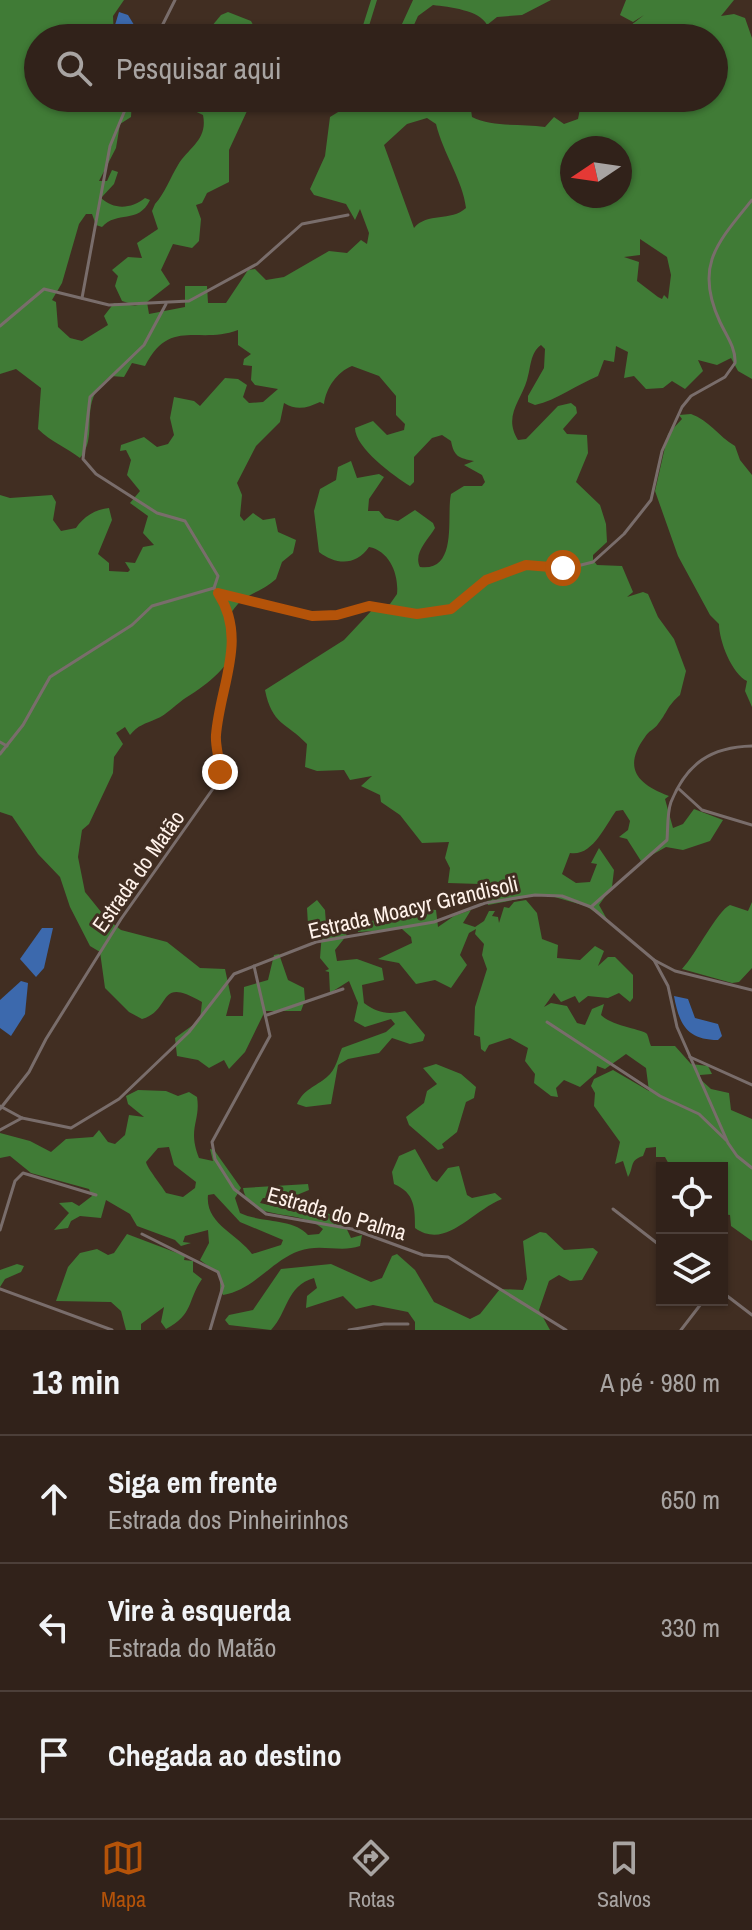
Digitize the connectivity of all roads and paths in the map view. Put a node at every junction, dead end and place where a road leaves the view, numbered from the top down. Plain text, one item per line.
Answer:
1 (175, 0) edge
2 (163, 24) edge
3 (124, 112) edge
4 (752, 200) edge
5 (348, 215) dead end
6 (82, 298) junction
7 (166, 304) junction
8 (0, 326) edge
9 (214, 588) junction
10 (218, 593) junction
11 (0, 742) edge
12 (7, 746) junction
13 (752, 746) edge
14 (0, 754) edge
15 (679, 789) junction
16 (752, 825) edge
17 (591, 907) junction
18 (654, 960) junction
19 (254, 966) junction
20 (343, 989) dead end
21 (752, 990) edge
22 (267, 1015) junction
23 (547, 1022) dead end
24 (690, 1057) junction
25 (752, 1085) edge
26 (0, 1107) edge
27 (22, 1118) junction
28 (1, 1127) edge
29 (728, 1143) junction
30 (752, 1168) edge
31 (96, 1195) dead end
32 (613, 1209) dead end
33 (0, 1230) edge
34 (142, 1234) dead end
35 (656, 1242) edge
36 (0, 1289) edge
37 (728, 1297) edge
38 (699, 1306) edge
39 (752, 1315) edge
40 (408, 1324) dead end
41 (112, 1330) edge
42 (210, 1330) edge
43 (349, 1330) edge
44 (566, 1330) edge
45 (681, 1330) edge

1 - 2 street
3 - 6 street
4 - 10 street
5 - 7 street
6 - 7 street
6 - 8 street
7 - 9 street
9 - 10 street, Estrada do Matão
9 - 12 street
10 - 26 street, Estrada do Matão
11 - 12 street
12 - 14 street
13 - 15 street
15 - 16 street
15 - 17 street
17 - 18 street
17 - 19 street, Estrada Moacyr Grandisoli
18 - 21 street
18 - 24 street
19 - 22 street, Estrada do Palma
19 - 27 street, Estrada Moacyr Grandisoli
20 - 22 street
22 - 44 street, Estrada do Palma
23 - 29 street
24 - 25 street
24 - 29 street
26 - 27 street, Estrada Moacyr Grandisoli
27 - 28 street
29 - 30 street
31 - 33 street
32 - 35 street
34 - 42 street
36 - 41 street
37 - 39 street
38 - 45 street
40 - 43 street

